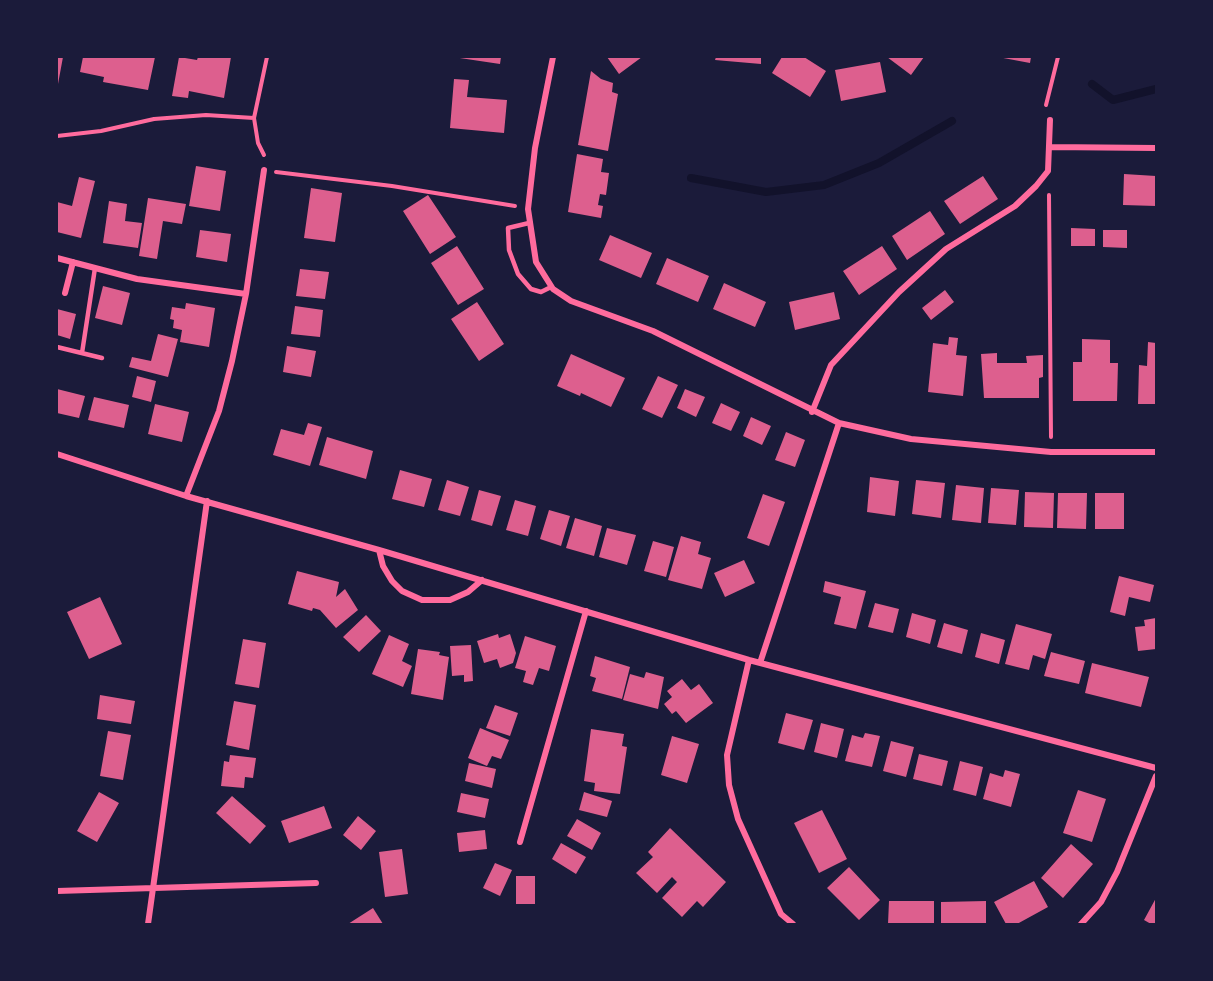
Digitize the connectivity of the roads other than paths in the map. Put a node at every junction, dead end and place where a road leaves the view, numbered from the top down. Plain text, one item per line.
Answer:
1 (552, 57) edge
2 (1050, 120) road end
3 (1048, 147) junction
4 (1156, 148) edge
5 (264, 170) road end
6 (529, 223) junction
7 (57, 258) edge
8 (73, 262) junction
9 (95, 268) junction
10 (551, 287) junction
11 (65, 293) dead end
12 (246, 294) junction
13 (57, 347) edge
14 (82, 353) junction
15 (102, 358) dead end
16 (812, 412) junction
17 (839, 423) junction
18 (1156, 452) edge
19 (57, 454) edge
20 (186, 496) junction
21 (207, 501) junction
22 (379, 549) junction
23 (482, 580) junction
24 (586, 611) junction
25 (749, 660) junction
26 (760, 663) junction
27 (1156, 768) edge
28 (1156, 776) edge
29 (520, 842) dead end
30 (316, 883) dead end
31 (153, 888) junction
32 (57, 891) edge
33 (148, 924) edge
34 (793, 924) edge
35 (1081, 924) edge

1 - 6 street
2 - 3 street
3 - 4 street
3 - 16 street
5 - 12 street
6 - 10 street
6 - 10 lane
7 - 8 street
8 - 9 street
8 - 11 street
9 - 12 street
9 - 14 lane
10 - 16 street
12 - 20 street
13 - 14 lane
14 - 15 lane
16 - 17 street
17 - 18 street
17 - 26 street
19 - 20 street
20 - 21 street
21 - 22 street
21 - 31 street
22 - 23 street
22 - 23 street
23 - 24 street
24 - 25 street
24 - 29 street
25 - 26 street
25 - 34 street
26 - 27 street
28 - 35 street
30 - 31 street
31 - 32 street
31 - 33 street

